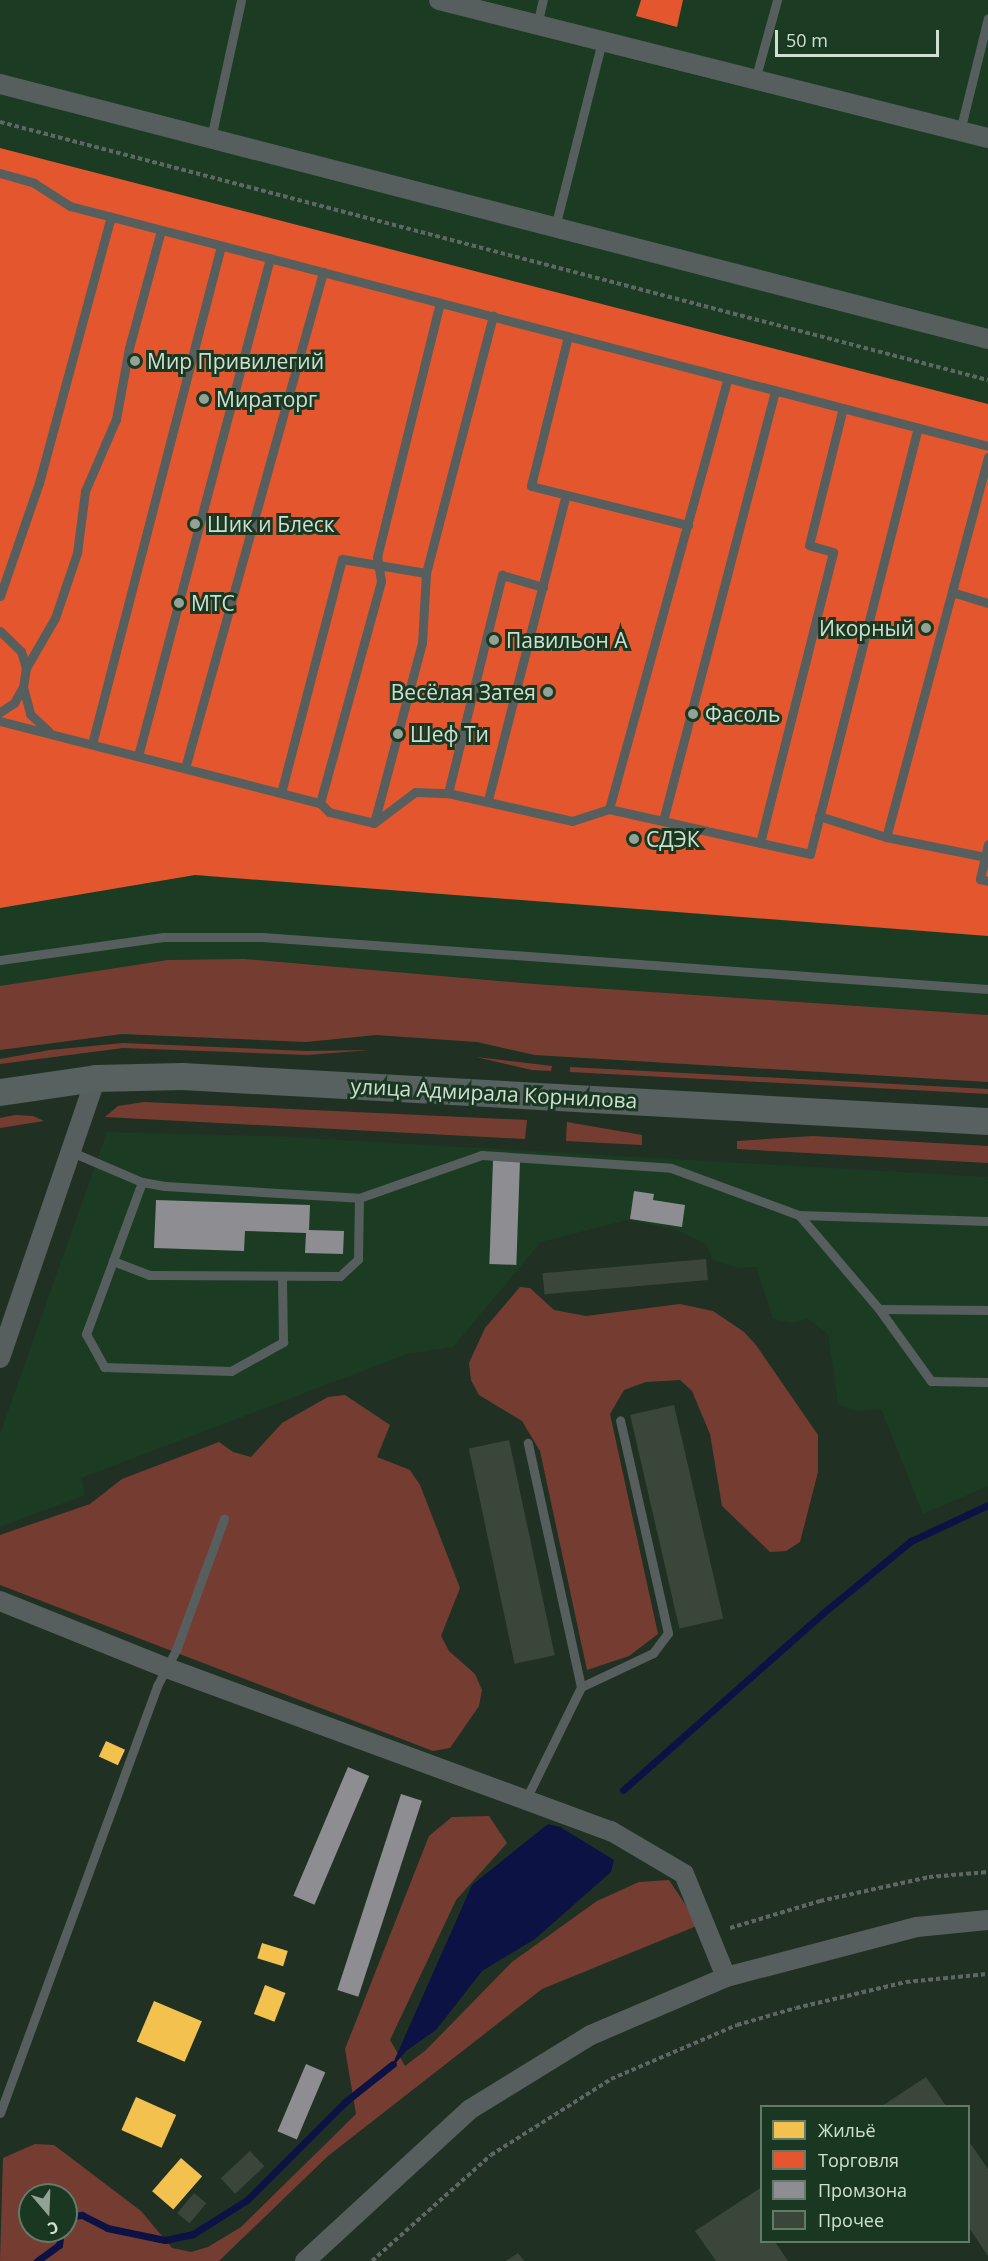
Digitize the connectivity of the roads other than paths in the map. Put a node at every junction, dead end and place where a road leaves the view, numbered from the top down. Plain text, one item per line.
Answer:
1 (241, 0) edge
2 (439, 0) edge
3 (543, 0) edge
4 (777, 0) edge
5 (988, 18) edge
6 (537, 25) junction
7 (602, 41) junction
8 (755, 80) junction
9 (0, 84) edge
10 (960, 131) junction
11 (211, 138) junction
12 (988, 138) edge
13 (0, 173) edge
14 (111, 217) junction
15 (555, 227) junction
16 (161, 230) junction
17 (221, 246) junction
18 (270, 258) junction
19 (323, 272) junction
20 (440, 303) junction
21 (493, 316) junction
22 (568, 336) junction
23 (988, 339) edge
24 (728, 378) junction
25 (775, 390) junction
26 (843, 408) junction
27 (918, 428) junction
28 (988, 446) edge
29 (988, 457) edge
30 (566, 495) junction
31 (688, 525) junction
32 (379, 568) junction
33 (426, 573) junction
34 (543, 587) junction
35 (952, 592) junction
36 (0, 596) edge
37 (988, 603) edge
38 (0, 632) edge
39 (26, 668) junction
40 (23, 687) junction
41 (0, 712) edge
42 (0, 721) edge
43 (50, 733) junction
44 (92, 744) junction
45 (138, 756) junction
46 (185, 768) junction
47 (281, 793) junction
48 (448, 793) junction
49 (488, 800) junction
50 (320, 803) junction
51 (609, 809) junction
52 (819, 816) junction
53 (663, 821) junction
54 (374, 823) junction
55 (886, 837) junction
56 (760, 843) junction
57 (988, 844) edge
58 (985, 857) junction
59 (988, 881) edge
60 (0, 960) edge
61 (988, 989) edge
62 (96, 1078) junction
63 (0, 1092) edge
64 (988, 1121) edge
65 (74, 1153) junction
66 (142, 1182) junction
67 (359, 1198) junction
68 (799, 1215) junction
69 (988, 1221) edge
70 (113, 1262) junction
71 (282, 1276) junction
72 (879, 1308) junction
73 (988, 1310) edge
74 (0, 1358) edge
75 (988, 1382) edge
76 (620, 1420) dead end
77 (528, 1443) dead end
78 (224, 1519) dead end
79 (0, 1601) edge
80 (167, 1668) junction
81 (581, 1687) junction
82 (526, 1799) junction
83 (988, 1920) edge
84 (726, 1977) junction
85 (0, 2113) edge
86 (305, 2261) edge

1 - 11 lane
2 - 6 street
3 - 6 lane
4 - 8 lane
5 - 10 lane
6 - 7 street
7 - 8 street
7 - 15 lane
8 - 10 street
9 - 11 street
10 - 12 street
11 - 15 street
13 - 14 lane
14 - 16 lane
14 - 36 lane
15 - 23 street
16 - 17 lane
16 - 39 lane
17 - 18 lane
17 - 44 lane
18 - 19 lane
18 - 45 lane
19 - 20 lane
19 - 46 lane
20 - 21 lane
20 - 32 lane
21 - 22 lane
21 - 33 lane
22 - 24 lane
22 - 30 lane
24 - 25 lane
24 - 31 lane
25 - 26 lane
25 - 53 lane
26 - 27 lane
26 - 56 lane
27 - 28 lane
27 - 52 lane
29 - 35 lane
30 - 31 lane
30 - 34 lane
31 - 51 lane
32 - 33 lane
32 - 47 lane
32 - 50 lane
33 - 54 lane
34 - 48 lane
34 - 49 lane
35 - 37 lane
35 - 55 lane
38 - 39 lane
39 - 40 lane
40 - 41 lane
40 - 43 lane
42 - 43 lane
43 - 44 lane
44 - 45 lane
45 - 46 lane
46 - 47 lane
47 - 50 lane
48 - 49 lane
48 - 54 lane
49 - 51 lane
50 - 54 lane
51 - 53 lane
52 - 55 lane
52 - 56 lane
53 - 56 lane
55 - 58 lane
57 - 58 lane
58 - 59 lane
60 - 61 lane
62 - 63 main road, улица Адмирала Корнилова
62 - 64 main road, улица Адмирала Корнилова
62 - 65 street
65 - 66 lane
65 - 74 street
66 - 67 lane
66 - 70 lane
67 - 68 lane
67 - 71 lane
68 - 69 lane
68 - 72 lane
70 - 71 lane
70 - 71 lane
72 - 73 lane
72 - 75 lane
76 - 81 lane
77 - 81 lane
78 - 80 lane
79 - 80 street
80 - 82 street
80 - 85 lane
81 - 82 lane
82 - 84 street
83 - 84 street
84 - 86 street

